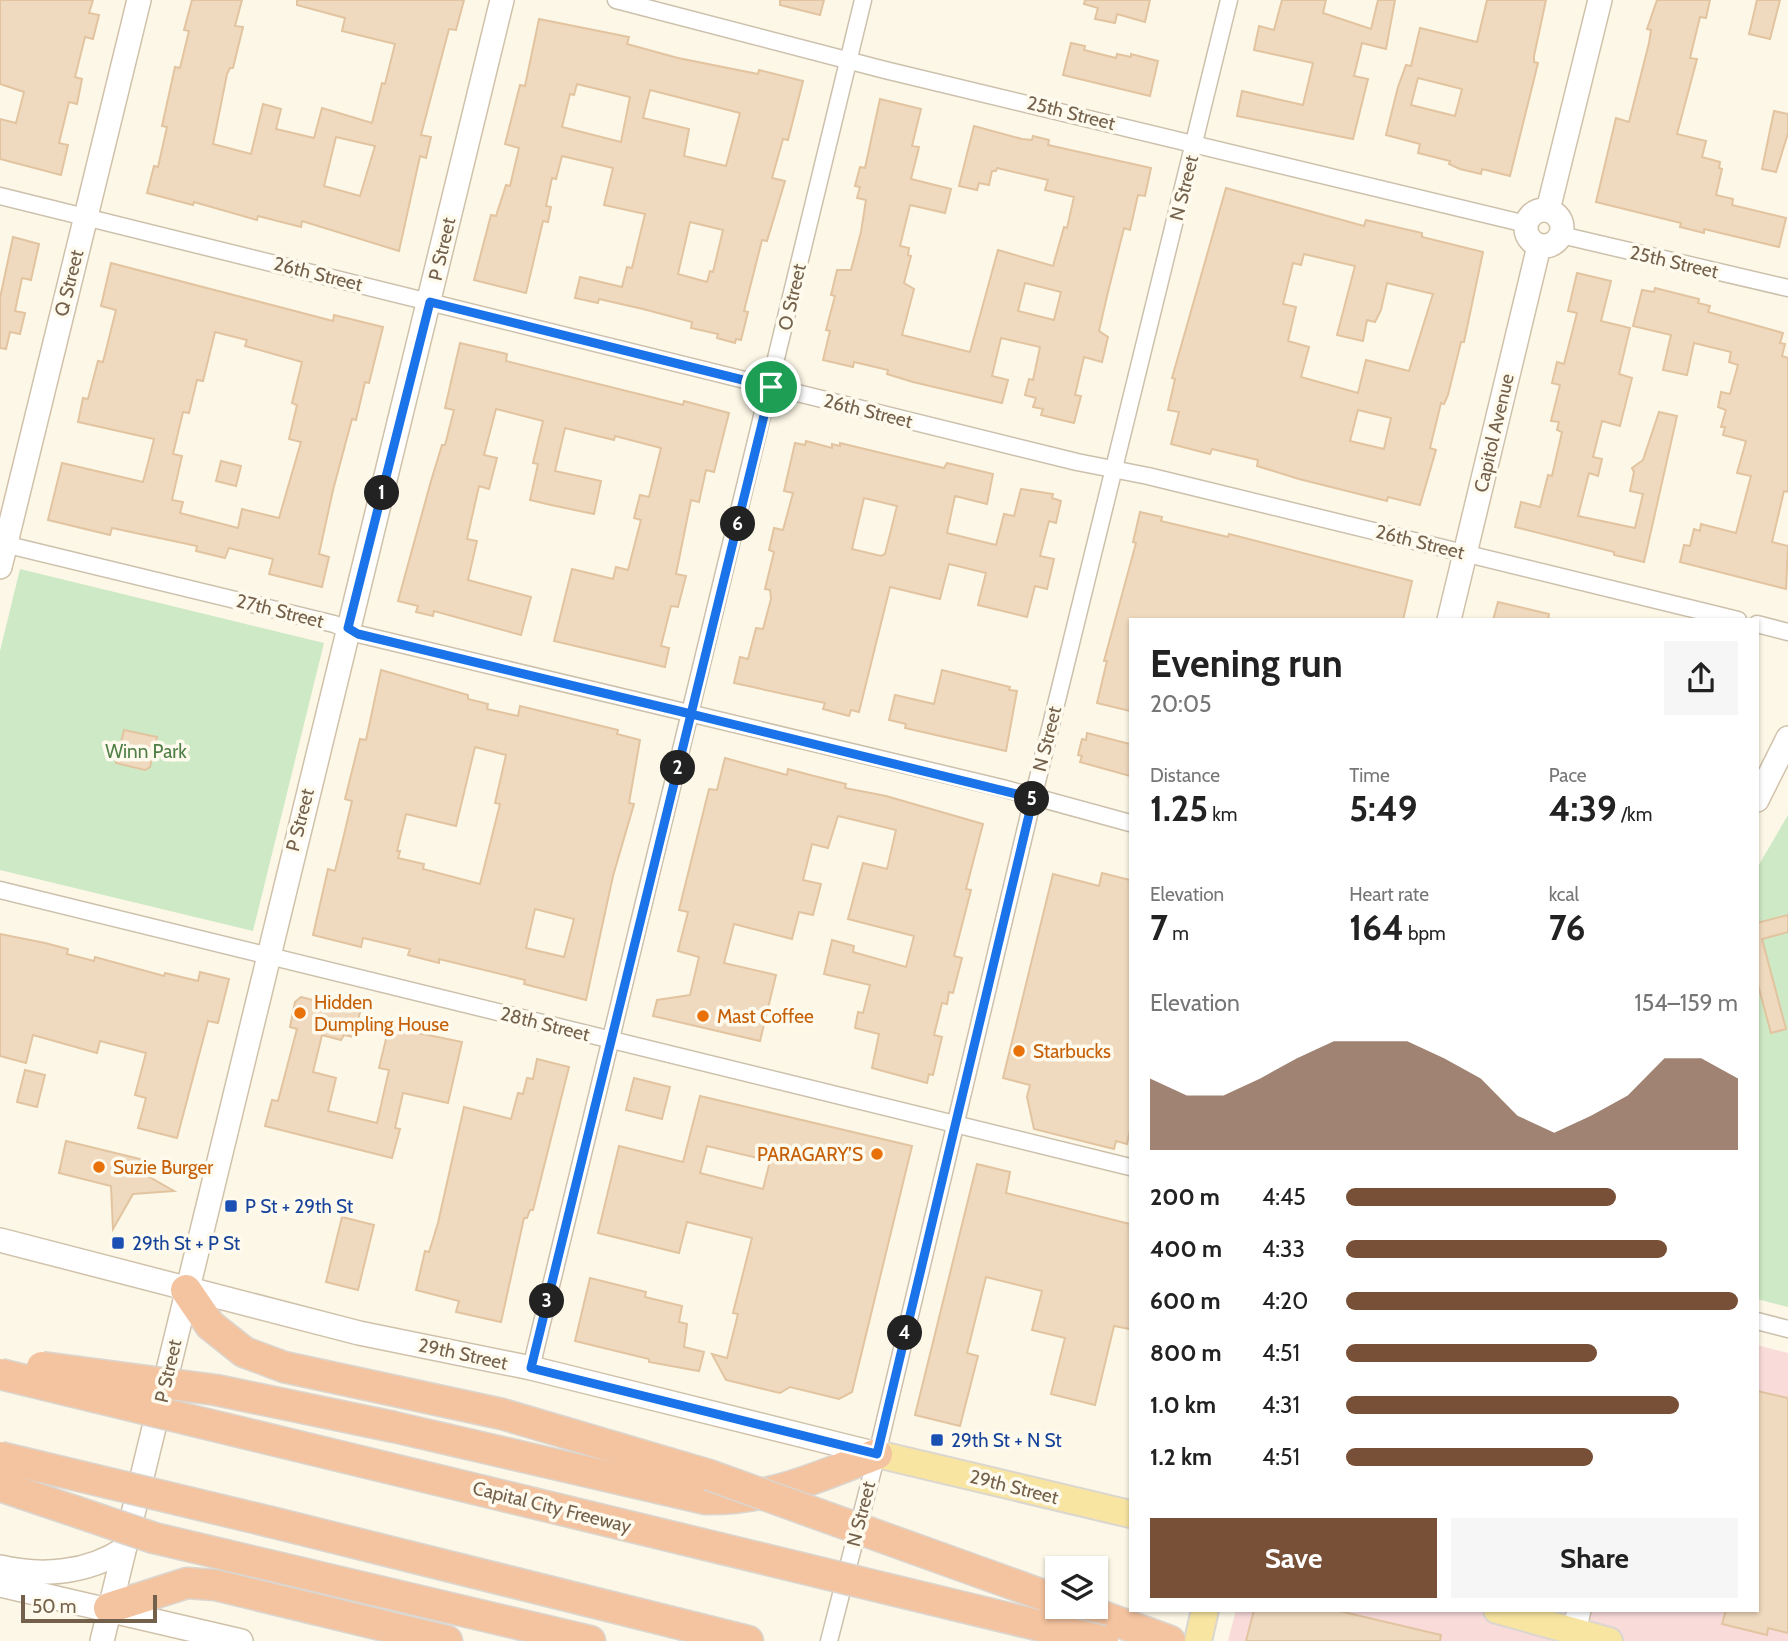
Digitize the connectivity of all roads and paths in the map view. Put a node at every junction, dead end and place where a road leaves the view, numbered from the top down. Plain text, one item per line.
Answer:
1 (139, 0) edge
2 (502, 0) edge
3 (616, 0) edge
4 (863, 0) edge
5 (1229, 0) edge
6 (1600, 0) edge
7 (849, 59) junction
8 (1195, 142) junction
9 (0, 196) edge
10 (1548, 210) junction
11 (85, 217) junction
12 (1526, 223) junction
13 (1561, 235) junction
14 (1539, 246) junction
15 (1788, 288) edge
16 (430, 302) junction
17 (771, 387) junction
18 (1113, 468) junction
19 (3, 544) edge
20 (1466, 552) junction
21 (0, 567) edge
22 (1450, 618) edge
23 (1730, 618) edge
24 (1759, 625) edge
25 (348, 628) junction
26 (1788, 632) edge
27 (691, 714) junction
28 (1788, 738) edge
29 (1759, 796) edge
30 (1033, 798) junction
31 (1129, 823) edge
32 (0, 890) edge
33 (267, 955) junction
34 (610, 1040) junction
35 (957, 1124) junction
36 (1129, 1167) edge
37 (0, 1240) edge
38 (187, 1290) junction
39 (1759, 1322) edge
40 (1788, 1329) edge
41 (0, 1363) edge
42 (531, 1368) junction
43 (0, 1374) edge
44 (877, 1454) junction
45 (0, 1457) edge
46 (0, 1486) edge
47 (1129, 1514) edge
48 (124, 1549) junction
49 (0, 1567) edge
50 (0, 1585) edge
51 (1045, 1596) edge
52 (109, 1608) junction
53 (1205, 1612) edge
54 (1506, 1612) edge
55 (1108, 1618) edge
56 (1575, 1627) edge
57 (102, 1641) edge
58 (241, 1641) edge
59 (447, 1641) edge
60 (590, 1641) edge
61 (748, 1641) edge
62 (828, 1641) edge
63 (1103, 1641) edge
64 (1170, 1641) edge
65 (1198, 1641) edge
66 (1609, 1641) edge

1 - 11 main road, Q Street
2 - 16 main road, P Street
3 - 7 street, 25th Street
4 - 7 street, O Street
5 - 8 street, N Street
6 - 10 main road
7 - 8 street, 25th Street
7 - 17 street, O Street
8 - 12 street, 25th Street
8 - 18 street, N Street
9 - 11 street, 26th Street
10 - 12 main road
10 - 13 main road
11 - 16 street, 26th Street
11 - 19 main road, Q Street
12 - 14 main road
13 - 14 main road
13 - 15 street, 25th Street
14 - 20 main road, Capitol Avenue
16 - 17 street, 26th Street
16 - 25 main road, P Street
17 - 18 street, 26th Street
17 - 27 street, O Street
18 - 20 street, 26th Street
18 - 30 street, N Street
19 - 21 main road, Q Street
19 - 25 street, 27th Street
20 - 22 main road, Capitol Avenue
20 - 23 street, 26th Street
24 - 26 street
25 - 27 street, 27th Street
25 - 33 main road, P Street
27 - 30 street, 27th Street
27 - 34 street, O Street
28 - 29 main road
30 - 31 street, 27th Street
30 - 35 street, N Street
32 - 33 street, 28th Street
33 - 34 street, 28th Street
33 - 38 main road, P Street
34 - 35 street, 28th Street
34 - 42 street, O Street
35 - 36 street, 28th Street
35 - 44 street, N Street
37 - 38 main road, 29th Street
38 - 42 main road, 29th Street
38 - 48 main road, P Street
38 - 51 highway, bridge
39 - 40 street
41 - 44 highway, bridge
42 - 44 main road, 29th Street
43 - 63 highway, Capital City Freeway, bridge
44 - 47 main road, 29th Street
44 - 62 street, N Street
45 - 61 highway, bridge
46 - 60 highway, bridge
48 - 49 main road
48 - 52 main road, P Street
50 - 52 main road
52 - 57 main road, P Street
52 - 58 main road
52 - 59 highway
53 - 65 main road
54 - 56 main road
55 - 64 highway
56 - 66 main road

